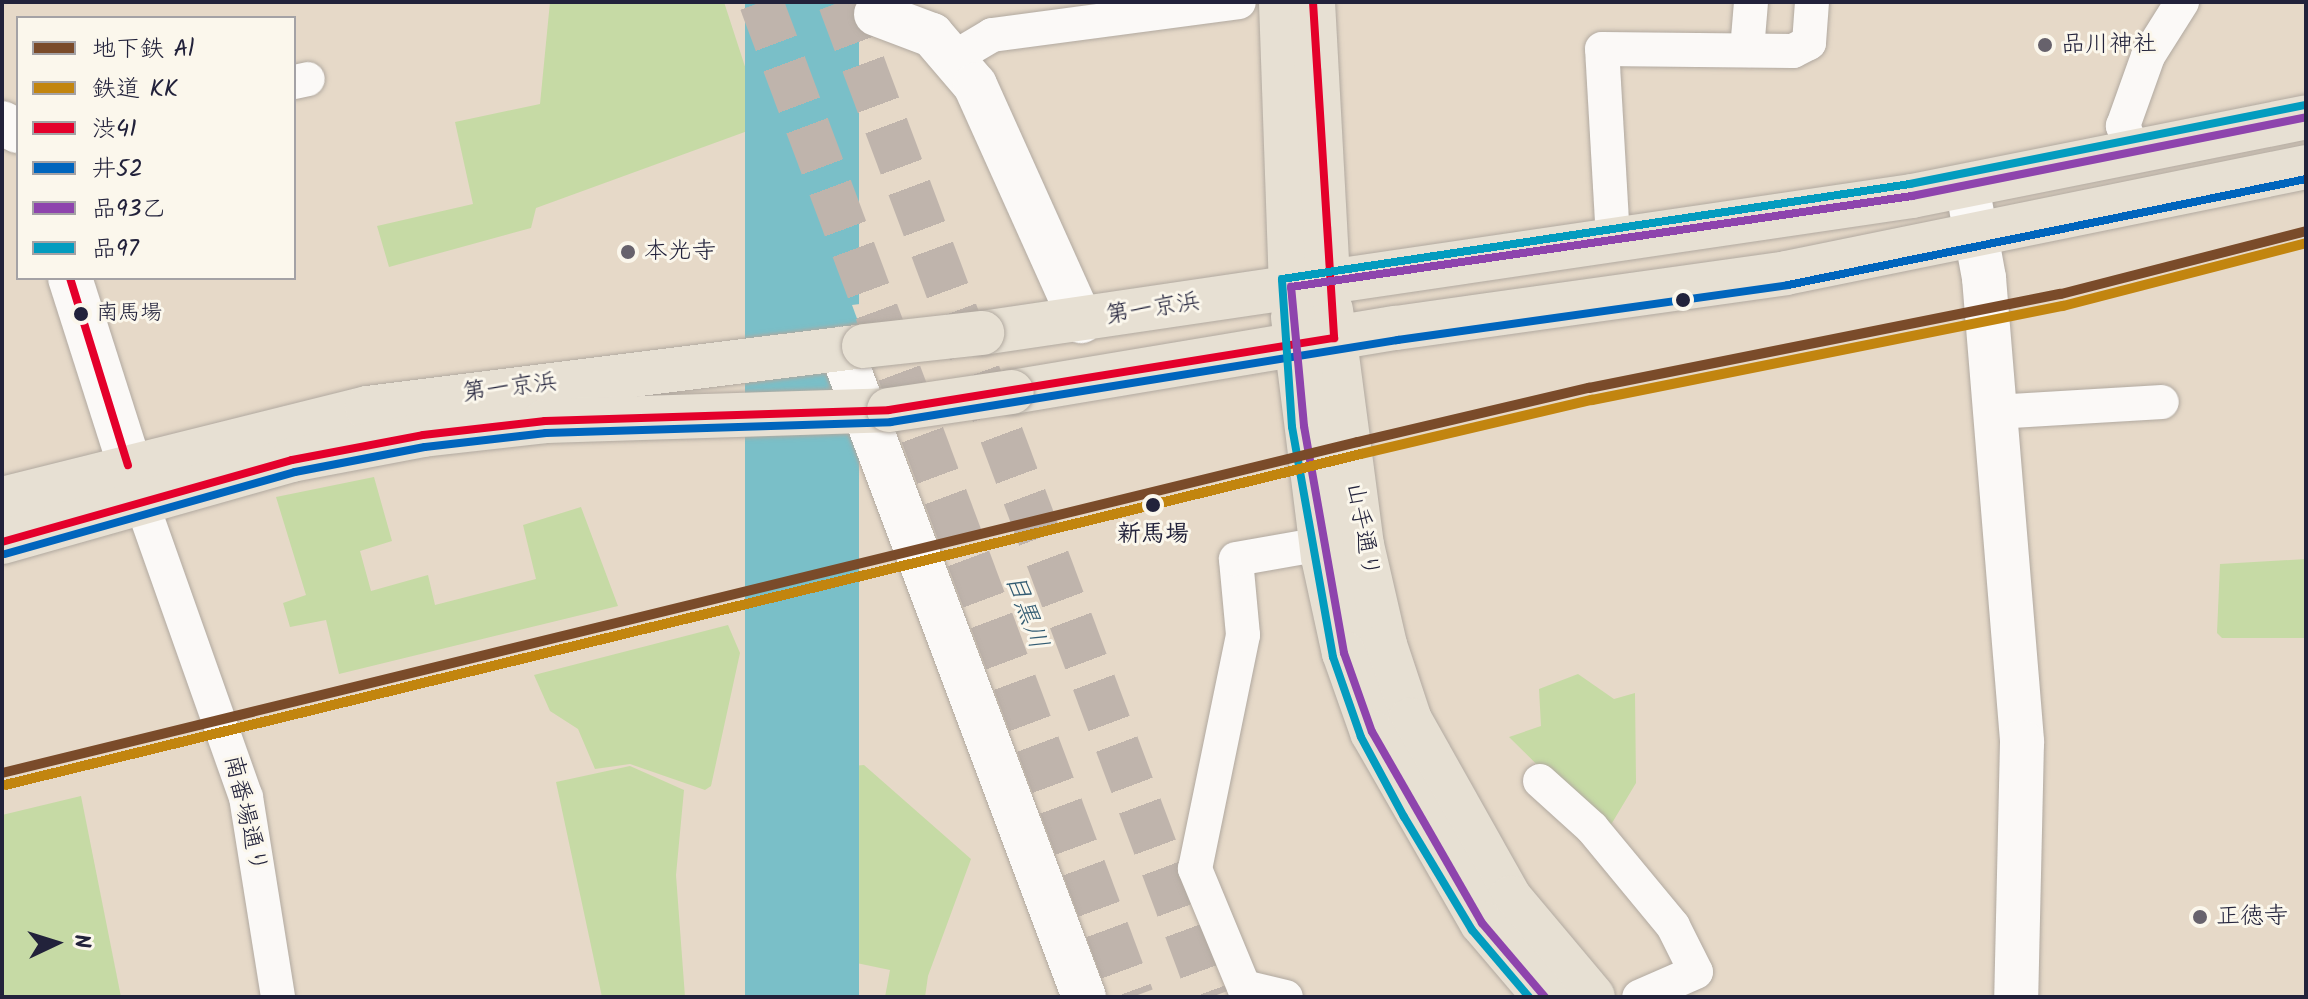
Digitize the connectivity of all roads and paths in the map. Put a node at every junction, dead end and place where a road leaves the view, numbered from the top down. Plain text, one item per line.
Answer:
1 (1239, 2) edge
2 (1281, 2) edge
3 (1313, 2) edge
4 (1751, 2) edge
5 (1812, 2) edge
6 (2182, 2) edge
7 (874, 8) edge
8 (1747, 50) junction
9 (955, 57) junction
10 (2306, 117) edge
11 (2135, 152) junction
12 (2306, 167) edge
13 (1967, 186) junction
14 (1977, 236) junction
15 (1613, 239) junction
16 (71, 280) edge
17 (1310, 283) junction
18 (1081, 321) junction
19 (1315, 341) junction
20 (852, 348) junction
21 (2162, 402) dead end
22 (876, 411) junction
23 (1995, 412) junction
24 (135, 483) junction
25 (2, 499) edge
26 (2, 542) edge
27 (1322, 544) junction
28 (1540, 781) dead end
29 (1246, 992) edge
30 (278, 997) edge
31 (1084, 997) edge
32 (1286, 997) edge
33 (1545, 997) edge
34 (1593, 997) edge
35 (1639, 997) edge
36 (2016, 997) edge

1 - 9 street
2 - 17 main road, 山手通り
3 - 17 main road, 山手通り
4 - 8 street
5 - 8 street
6 - 11 street
7 - 9 street
8 - 15 street
9 - 18 street
10 - 11 main road, 第一京浜
11 - 13 main road, 第一京浜
12 - 14 main road, 第一京浜
13 - 14 street
13 - 15 main road, 第一京浜
14 - 19 main road, 第一京浜
14 - 23 street
15 - 17 main road, 第一京浜
16 - 24 street
17 - 18 main road, 第一京浜
17 - 19 main road, 山手通り
18 - 20 main road, 第一京浜, bridge
19 - 22 main road, 第一京浜, bridge
19 - 27 main road, 山手通り
19 - 34 main road, 山手通り
20 - 22 street
20 - 24 main road, 第一京浜
21 - 23 street
22 - 24 main road, 第一京浜
22 - 31 street
23 - 36 street
24 - 25 main road, 第一京浜
24 - 26 main road, 第一京浜
24 - 30 street, 南番場通り
27 - 29 street
27 - 33 main road, 山手通り
28 - 35 street
29 - 32 street

